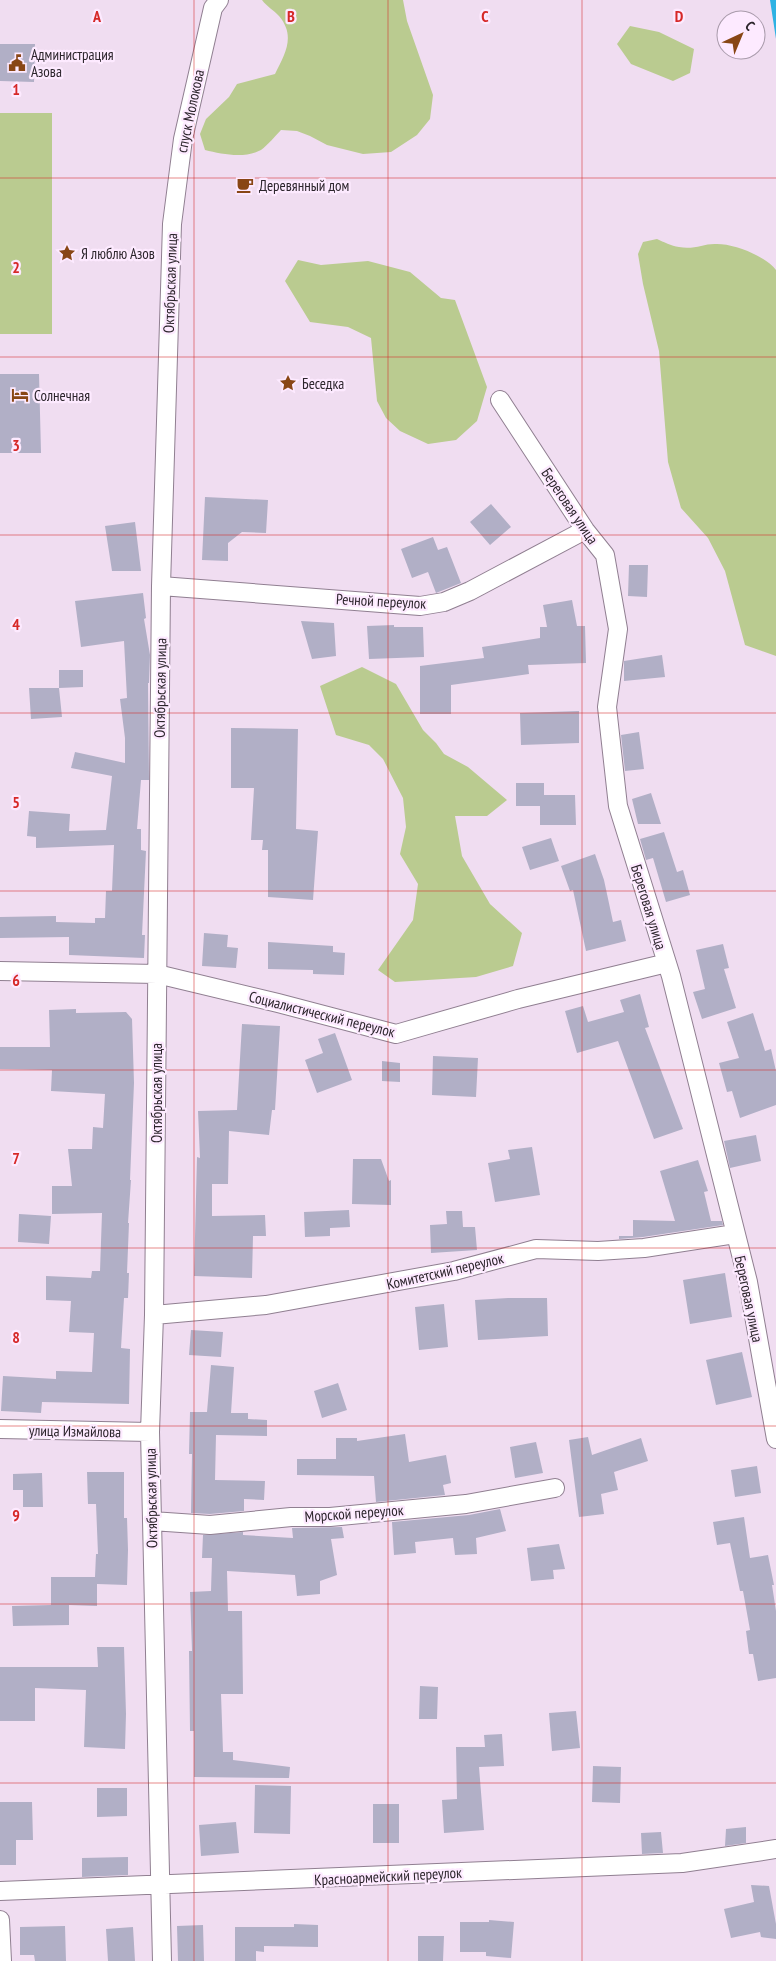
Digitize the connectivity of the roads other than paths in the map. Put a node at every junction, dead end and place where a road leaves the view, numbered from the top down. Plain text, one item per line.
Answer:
1 (219, 0) edge
2 (172, 224) joint
3 (500, 400) dead end
4 (585, 530) junction
5 (161, 586) junction
6 (667, 963) junction
7 (0, 971) edge
8 (157, 974) junction
9 (736, 1234) junction
10 (154, 1315) junction
11 (0, 1429) edge
12 (150, 1432) junction
13 (776, 1439) edge
14 (555, 1488) dead end
15 (152, 1521) junction
16 (776, 1849) edge
17 (159, 1886) junction
18 (0, 1891) edge
19 (0, 1920) edge
20 (2, 1961) edge
21 (162, 1961) edge

1 - 2 street, спуск Молокова
2 - 5 street, Октябрьская улица
3 - 4 street, Береговая улица
4 - 5 street, Речной переулок
4 - 6 street, Береговая улица
5 - 8 street, Октябрьская улица
6 - 8 street, Социалистический переулок
6 - 9 street, Береговая улица
7 - 8 street, Социалистический переулок
8 - 10 street, Октябрьская улица
9 - 10 street, Комитетский переулок
9 - 13 street, Береговая улица
10 - 12 street, Октябрьская улица
11 - 12 street, улица Измайлова
12 - 15 street, Октябрьская улица
14 - 15 street, Морской переулок
15 - 17 street, Октябрьская улица
16 - 17 street, Красноармейский переулок
17 - 18 street, Красноармейский переулок
17 - 21 street, Октябрьская улица
19 - 20 street

